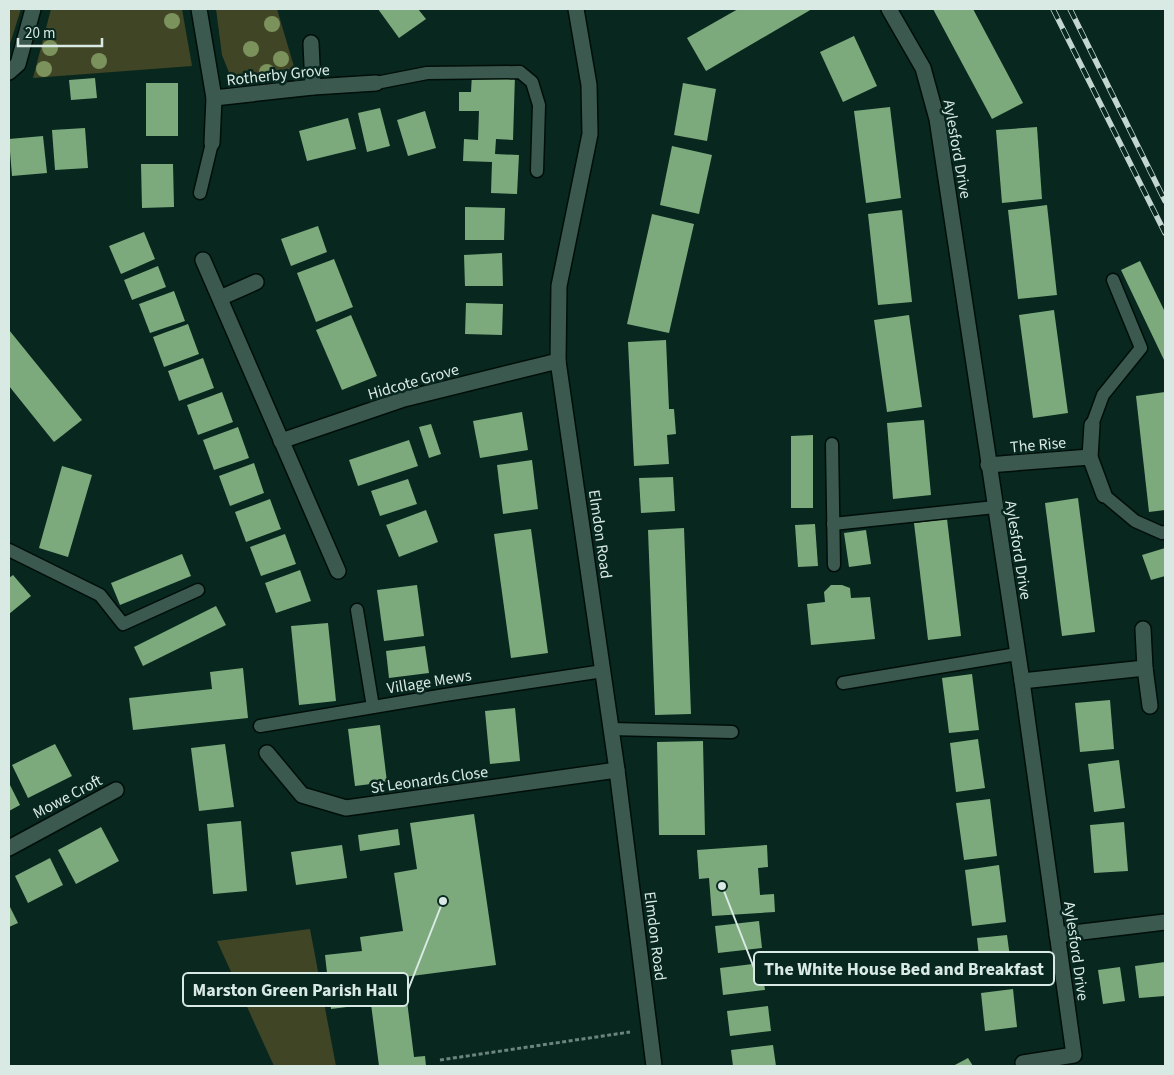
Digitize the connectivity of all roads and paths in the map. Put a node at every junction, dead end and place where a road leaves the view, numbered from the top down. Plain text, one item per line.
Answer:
1 (32, 9) edge
2 (199, 9) edge
3 (576, 9) edge
4 (889, 9) edge
5 (312, 42) dead end
6 (9, 72) edge
7 (376, 83) joint
8 (313, 87) junction
9 (214, 98) junction
10 (212, 143) joint
11 (537, 171) dead end
12 (200, 194) dead end
13 (203, 260) dead end
14 (1113, 280) dead end
15 (256, 282) dead end
16 (220, 298) junction
17 (558, 361) junction
18 (1092, 425) joint
19 (281, 441) junction
20 (832, 444) dead end
21 (1090, 457) junction
22 (988, 465) junction
23 (1104, 495) joint
24 (994, 508) junction
25 (833, 524) junction
26 (1165, 532) edge
27 (9, 550) edge
28 (834, 565) dead end
29 (338, 571) dead end
30 (198, 590) dead end
31 (357, 610) dead end
32 (1143, 629) dead end
33 (1017, 654) junction
34 (1145, 668) junction
35 (603, 672) junction
36 (1022, 681) junction
37 (843, 683) dead end
38 (1150, 706) dead end
39 (373, 707) junction
40 (260, 726) dead end
41 (611, 729) junction
42 (732, 732) dead end
43 (267, 753) dead end
44 (617, 770) junction
45 (116, 790) dead end
46 (9, 848) edge
47 (1165, 922) edge
48 (1057, 935) junction
49 (650, 1029) junction
50 (440, 1060) dead end
51 (1023, 1062) dead end
52 (654, 1066) edge

1 - 6 street
2 - 9 street, Rotherby Grove
3 - 17 street, Elmdon Road
4 - 22 street, Aylesford Drive
5 - 8 street
7 - 8 street, Rotherby Grove
7 - 11 lane
8 - 9 street, Rotherby Grove
9 - 10 street
10 - 12 lane
13 - 16 street
14 - 18 lane
15 - 16 street
16 - 19 street
17 - 19 street, Hidcote Grove
17 - 35 street, Elmdon Road
18 - 21 street, The Rise
19 - 29 street
20 - 25 lane
21 - 22 street, The Rise
21 - 23 street, The Rise
22 - 24 street, Aylesford Drive
23 - 26 lane
24 - 25 lane
24 - 33 street, Aylesford Drive
25 - 28 lane
27 - 30 lane
31 - 39 lane
32 - 34 street
33 - 36 street, Aylesford Drive
33 - 37 lane
34 - 36 street
34 - 38 street
35 - 39 lane, Village Mews
35 - 41 street, Elmdon Road
36 - 48 street, Aylesford Drive
39 - 40 lane, Village Mews
41 - 42 lane
41 - 44 street, Elmdon Road
43 - 44 street, St Leonards Close
44 - 49 street, Elmdon Road
45 - 46 street, Mowe Croft
47 - 48 street
48 - 51 street, Aylesford Drive
49 - 50 path
49 - 52 street, Elmdon Road

